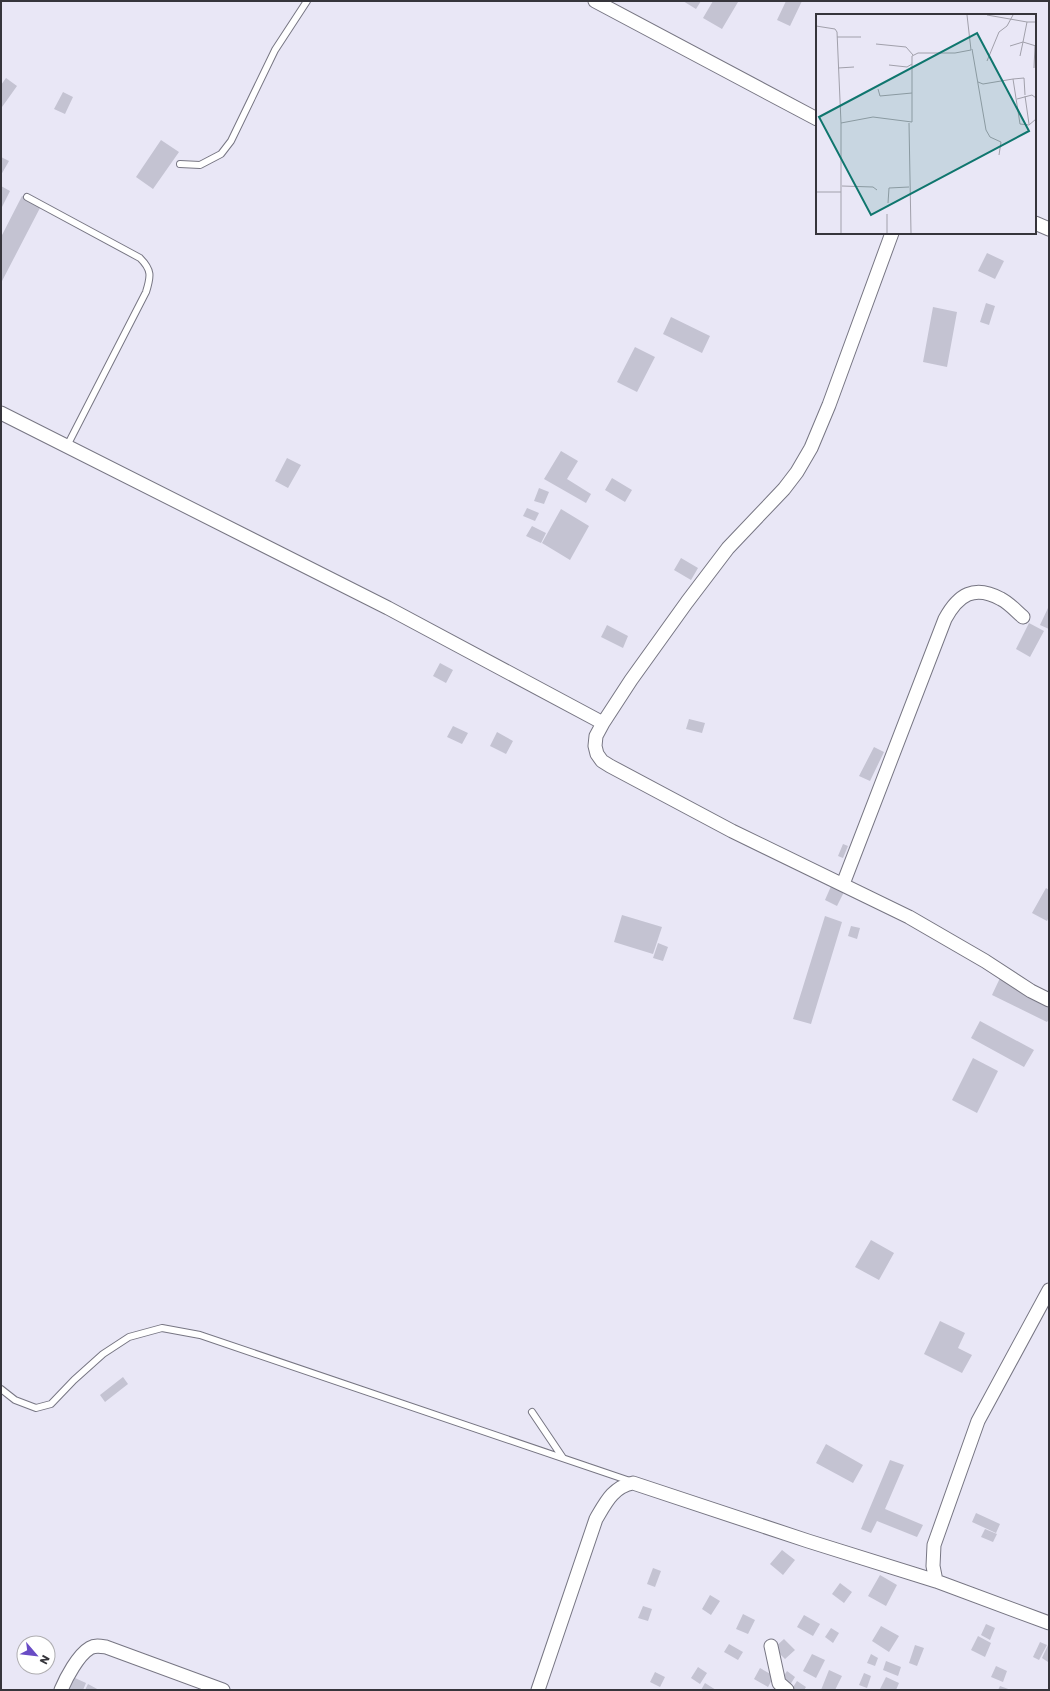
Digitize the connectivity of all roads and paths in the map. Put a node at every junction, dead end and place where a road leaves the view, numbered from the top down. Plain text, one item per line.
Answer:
1 (307, 1) edge
2 (595, 1) edge
3 (816, 117) edge
4 (180, 164) dead end
5 (27, 197) dead end
6 (1036, 223) edge
7 (1049, 229) edge
8 (892, 234) edge
9 (1, 413) edge
10 (67, 446) junction
11 (1023, 617) dead end
12 (602, 723) junction
13 (843, 884) junction
14 (1049, 1000) edge
15 (1049, 1290) edge
16 (1, 1389) edge
17 (532, 1412) dead end
18 (563, 1458) junction
19 (633, 1483) junction
20 (936, 1581) junction
21 (1049, 1623) edge
22 (771, 1646) dead end
23 (61, 1690) edge
24 (223, 1690) edge
25 (538, 1690) edge
26 (787, 1690) edge

1 - 4 lane
2 - 3 street
5 - 10 lane
6 - 7 street
8 - 12 street
9 - 10 street
10 - 12 street
11 - 13 street
12 - 13 street
13 - 14 street
15 - 20 street
16 - 18 lane
17 - 18 lane
18 - 19 lane
19 - 20 street
19 - 25 street
20 - 21 street
22 - 26 street
23 - 24 street

